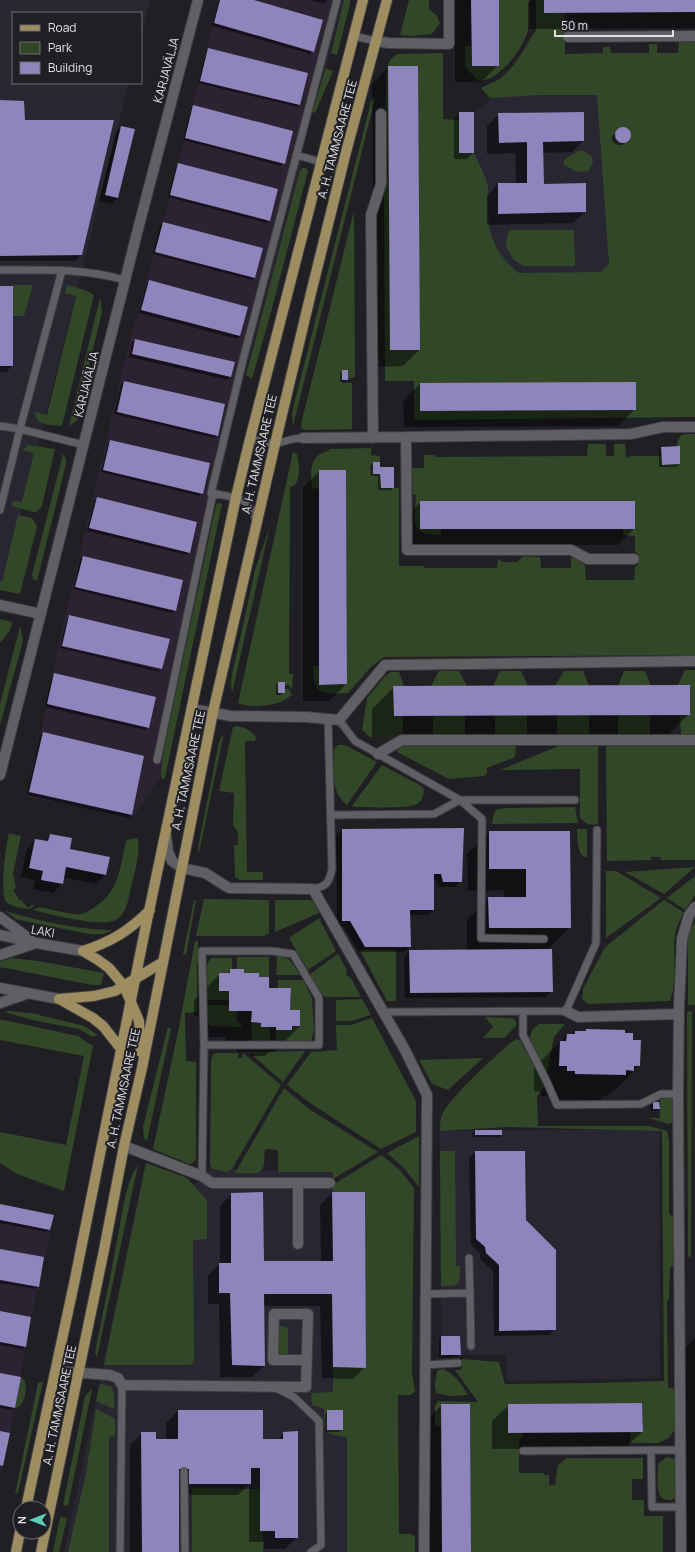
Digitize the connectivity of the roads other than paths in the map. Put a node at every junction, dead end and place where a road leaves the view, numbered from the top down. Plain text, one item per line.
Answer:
1 (198, 0) edge
2 (337, 0) edge
3 (363, 0) edge
4 (387, 0) edge
5 (449, 0) edge
6 (354, 36) junction
7 (695, 36) edge
8 (568, 37) dead end
9 (376, 41) junction
10 (381, 114) dead end
11 (296, 155) junction
12 (320, 162) junction
13 (341, 171) junction
14 (0, 270) edge
15 (62, 270) junction
16 (125, 280) junction
17 (0, 426) edge
18 (695, 427) edge
19 (20, 428) junction
20 (406, 437) junction
21 (303, 438) joint
22 (373, 438) junction
23 (250, 439) junction
24 (84, 444) junction
25 (275, 444) junction
26 (216, 494) junction
27 (236, 498) junction
28 (0, 510) edge
29 (256, 524) junction
30 (634, 559) dead end
31 (0, 605) edge
32 (41, 614) junction
33 (695, 661) edge
34 (192, 708) junction
35 (213, 712) junction
36 (328, 719) junction
37 (339, 720) junction
38 (695, 740) edge
39 (378, 754) junction
40 (157, 760) dead end
41 (0, 775) edge
42 (460, 800) junction
43 (575, 800) dead end
44 (331, 815) junction
45 (597, 830) dead end
46 (166, 835) junction
47 (182, 868) junction
48 (313, 889) junction
49 (695, 907) edge
50 (150, 910) junction
51 (0, 917) edge
52 (0, 935) edge
53 (544, 939) dead end
54 (36, 943) junction
55 (82, 951) junction
56 (0, 955) edge
57 (163, 962) junction
58 (136, 980) junction
59 (124, 986) junction
60 (0, 988) edge
61 (29, 994) junction
62 (59, 999) junction
63 (0, 1003) edge
64 (132, 1004) junction
65 (524, 1011) junction
66 (566, 1011) junction
67 (384, 1012) junction
68 (680, 1014) junction
69 (204, 1045) junction
70 (121, 1049) junction
71 (142, 1068) junction
72 (678, 1094) junction
73 (124, 1146) junction
74 (202, 1176) junction
75 (298, 1183) junction
76 (330, 1183) dead end
77 (298, 1244) dead end
78 (469, 1258) dead end
79 (470, 1293) junction
80 (425, 1294) junction
81 (471, 1346) dead end
82 (307, 1360) junction
83 (458, 1363) dead end
84 (425, 1365) junction
85 (56, 1371) junction
86 (79, 1372) junction
87 (122, 1385) junction
88 (274, 1387) junction
89 (651, 1450) junction
90 (680, 1450) junction
91 (523, 1451) dead end
92 (184, 1472) dead end
93 (28, 1500) edge
94 (680, 1507) junction
95 (18, 1540) edge
96 (16, 1552) edge
97 (41, 1552) edge
98 (120, 1552) edge
99 (185, 1552) edge
100 (311, 1552) edge
101 (424, 1552) edge
102 (681, 1552) edge

1 - 16 street, KARJAVÄLJA
2 - 11 lane
3 - 6 main road, A. H. TAMMSAARE TEE
4 - 9 main road, A. H. TAMMSAARE TEE
5 - 9 street
6 - 9 lane
6 - 12 main road, A. H. TAMMSAARE TEE
7 - 8 street
9 - 13 main road, A. H. TAMMSAARE TEE
10 - 22 street
11 - 12 lane
11 - 26 lane
12 - 13 lane
12 - 23 main road, A. H. TAMMSAARE TEE
13 - 25 main road, A. H. TAMMSAARE TEE
14 - 15 lane
15 - 16 lane
15 - 19 lane
16 - 24 street, KARJAVÄLJA
17 - 19 lane
18 - 20 street
19 - 24 lane
19 - 28 lane
20 - 22 street
20 - 30 street
21 - 22 street
21 - 25 lane
23 - 25 lane
23 - 27 main road, A. H. TAMMSAARE TEE
24 - 32 street, KARJAVÄLJA
25 - 29 main road, A. H. TAMMSAARE TEE
26 - 27 lane
26 - 40 lane
27 - 29 lane
27 - 34 main road, A. H. TAMMSAARE TEE
29 - 35 main road, A. H. TAMMSAARE TEE
31 - 32 street
32 - 41 street, KARJAVÄLJA
33 - 37 street
34 - 35 street
34 - 46 main road, A. H. TAMMSAARE TEE
35 - 36 street
35 - 47 main road, A. H. TAMMSAARE TEE
36 - 37 street
36 - 44 lane
37 - 39 lane
38 - 39 street
39 - 42 lane
42 - 43 lane
42 - 44 lane
42 - 53 lane
44 - 48 lane
45 - 66 lane
46 - 47 street
46 - 50 main road, A. H. TAMMSAARE TEE
47 - 48 street
47 - 57 main road, A. H. TAMMSAARE TEE
48 - 67 street
49 - 68 street
50 - 55 main road
50 - 58 main road, A. H. TAMMSAARE TEE
51 - 54 street
52 - 54 street, LAKI
54 - 55 street, LAKI
54 - 56 street
55 - 59 main road
57 - 58 main road
57 - 71 main road, A. H. TAMMSAARE TEE
58 - 59 main road
58 - 64 main road, A. H. TAMMSAARE TEE
59 - 62 main road
59 - 64 main road
60 - 61 street
61 - 62 street
61 - 63 street
62 - 70 main road
64 - 70 main road, A. H. TAMMSAARE TEE
64 - 71 main road
65 - 66 lane
65 - 67 lane
65 - 72 lane
66 - 68 street
67 - 80 street
68 - 72 street
69 - 69 lane
69 - 74 lane
70 - 85 main road, A. H. TAMMSAARE TEE
71 - 73 main road, A. H. TAMMSAARE TEE
72 - 90 street
73 - 74 street
73 - 86 main road, A. H. TAMMSAARE TEE
74 - 75 street
75 - 76 street
75 - 77 street
78 - 79 lane
79 - 80 lane
79 - 81 lane
80 - 84 street
82 - 82 street
82 - 88 street
83 - 84 lane
84 - 101 street
85 - 86 street
85 - 93 main road, A. H. TAMMSAARE TEE
86 - 87 street
86 - 97 main road, A. H. TAMMSAARE TEE
87 - 88 street
87 - 98 lane
88 - 100 lane
89 - 90 lane
89 - 91 lane
89 - 94 lane
90 - 94 street
92 - 99 lane
94 - 102 street
95 - 96 main road

